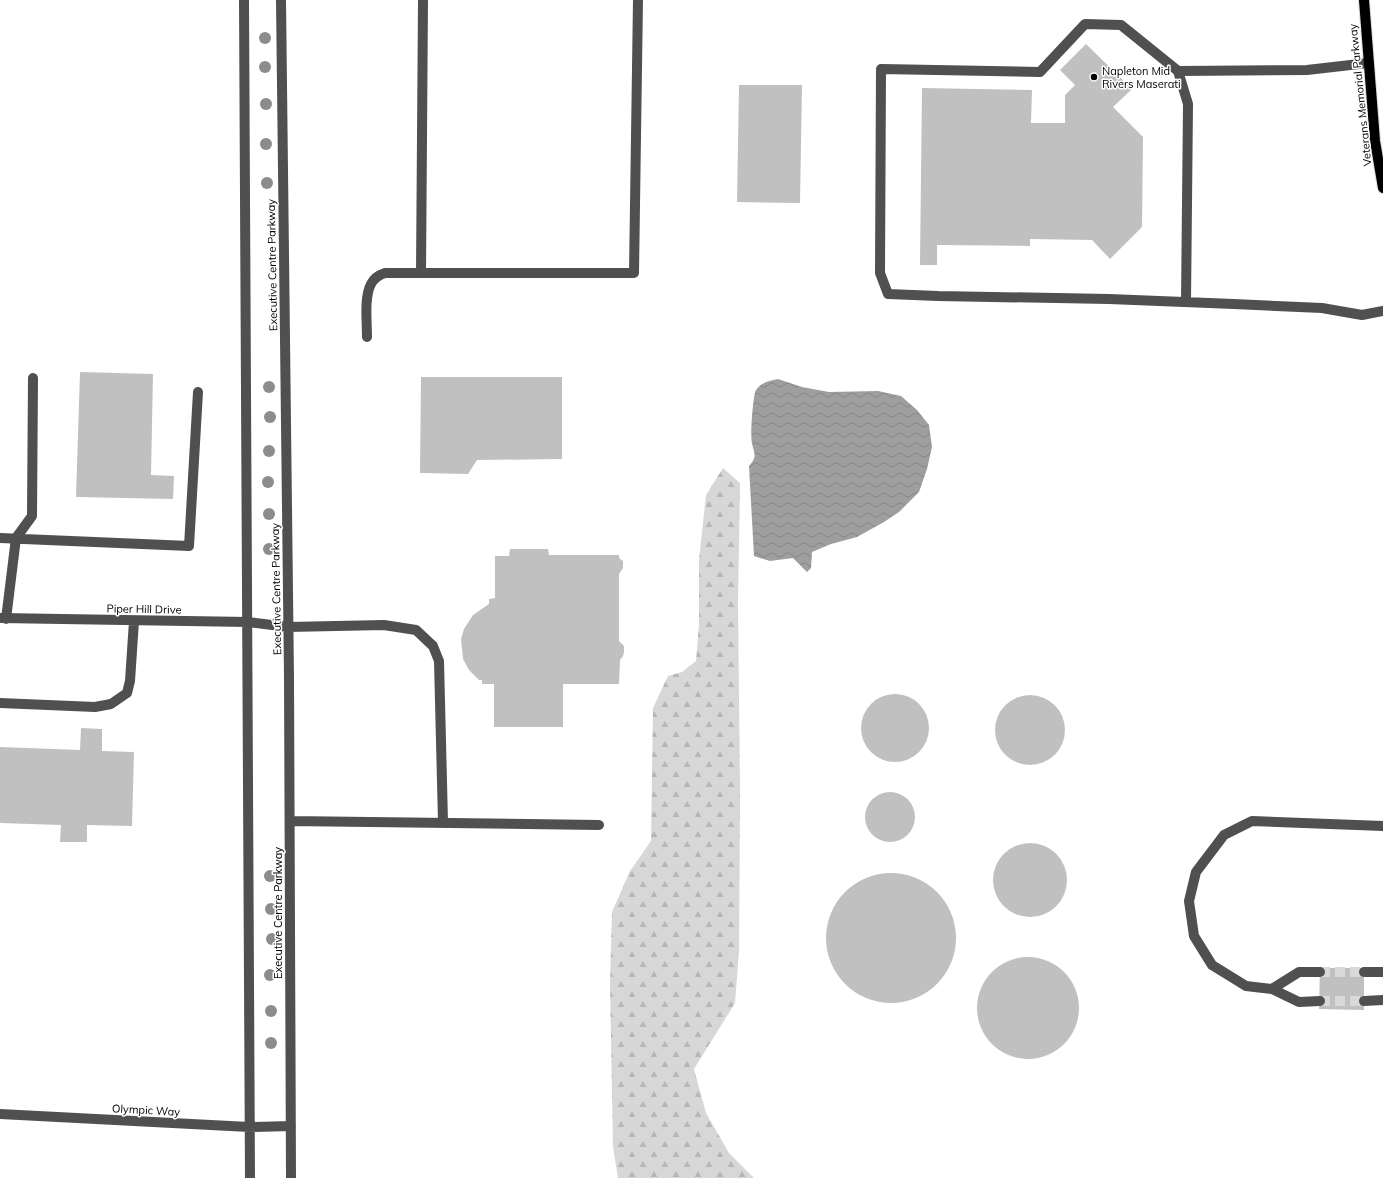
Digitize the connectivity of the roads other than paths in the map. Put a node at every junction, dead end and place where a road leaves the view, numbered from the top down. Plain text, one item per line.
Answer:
1 (244, 0) edge
2 (281, 0) edge
3 (423, 0) edge
4 (638, 0) edge
5 (1364, 0) edge
6 (1368, 63) junction
7 (1178, 71) junction
8 (1383, 188) edge
9 (421, 273) junction
10 (1186, 302) junction
11 (1383, 311) edge
12 (367, 337) dead end
13 (33, 378) dead end
14 (198, 392) dead end
15 (0, 538) edge
16 (16, 538) junction
17 (3, 618) edge
18 (134, 621) junction
19 (248, 622) junction
20 (288, 627) junction
21 (0, 703) edge
22 (290, 821) junction
23 (443, 822) junction
24 (599, 825) dead end
25 (1383, 826) edge
26 (1320, 972) tunnel mouth
27 (1364, 972) tunnel mouth
28 (1383, 972) edge
29 (1272, 989) junction
30 (1383, 1000) edge
31 (1320, 1001) tunnel mouth
32 (1364, 1001) tunnel mouth
33 (0, 1114) edge
34 (290, 1126) junction
35 (249, 1127) junction
36 (250, 1178) edge
37 (291, 1178) edge

1 - 19 street
2 - 20 street, Executive Centre Parkway
3 - 9 street
4 - 9 street
5 - 6 main road, Veterans Memorial Parkway
6 - 7 street
6 - 8 main road, Veterans Memorial Parkway
7 - 10 street
7 - 10 street
9 - 12 street
10 - 11 street
13 - 16 street
14 - 16 street
15 - 16 street
16 - 17 street
17 - 18 street, Piper Hill Drive
18 - 19 street, Piper Hill Drive
18 - 21 street
19 - 20 street, Piper Hill Drive
19 - 35 street
20 - 22 street, Executive Centre Parkway
20 - 23 street, Piper Hill Drive
22 - 23 street
22 - 34 street, Executive Centre Parkway
23 - 24 street
25 - 29 street
26 - 29 street
27 - 28 street
29 - 31 street
30 - 32 street
33 - 35 street, Olympic Way
34 - 35 street, Olympic Way
34 - 37 street, Executive Centre Parkway
35 - 36 street

